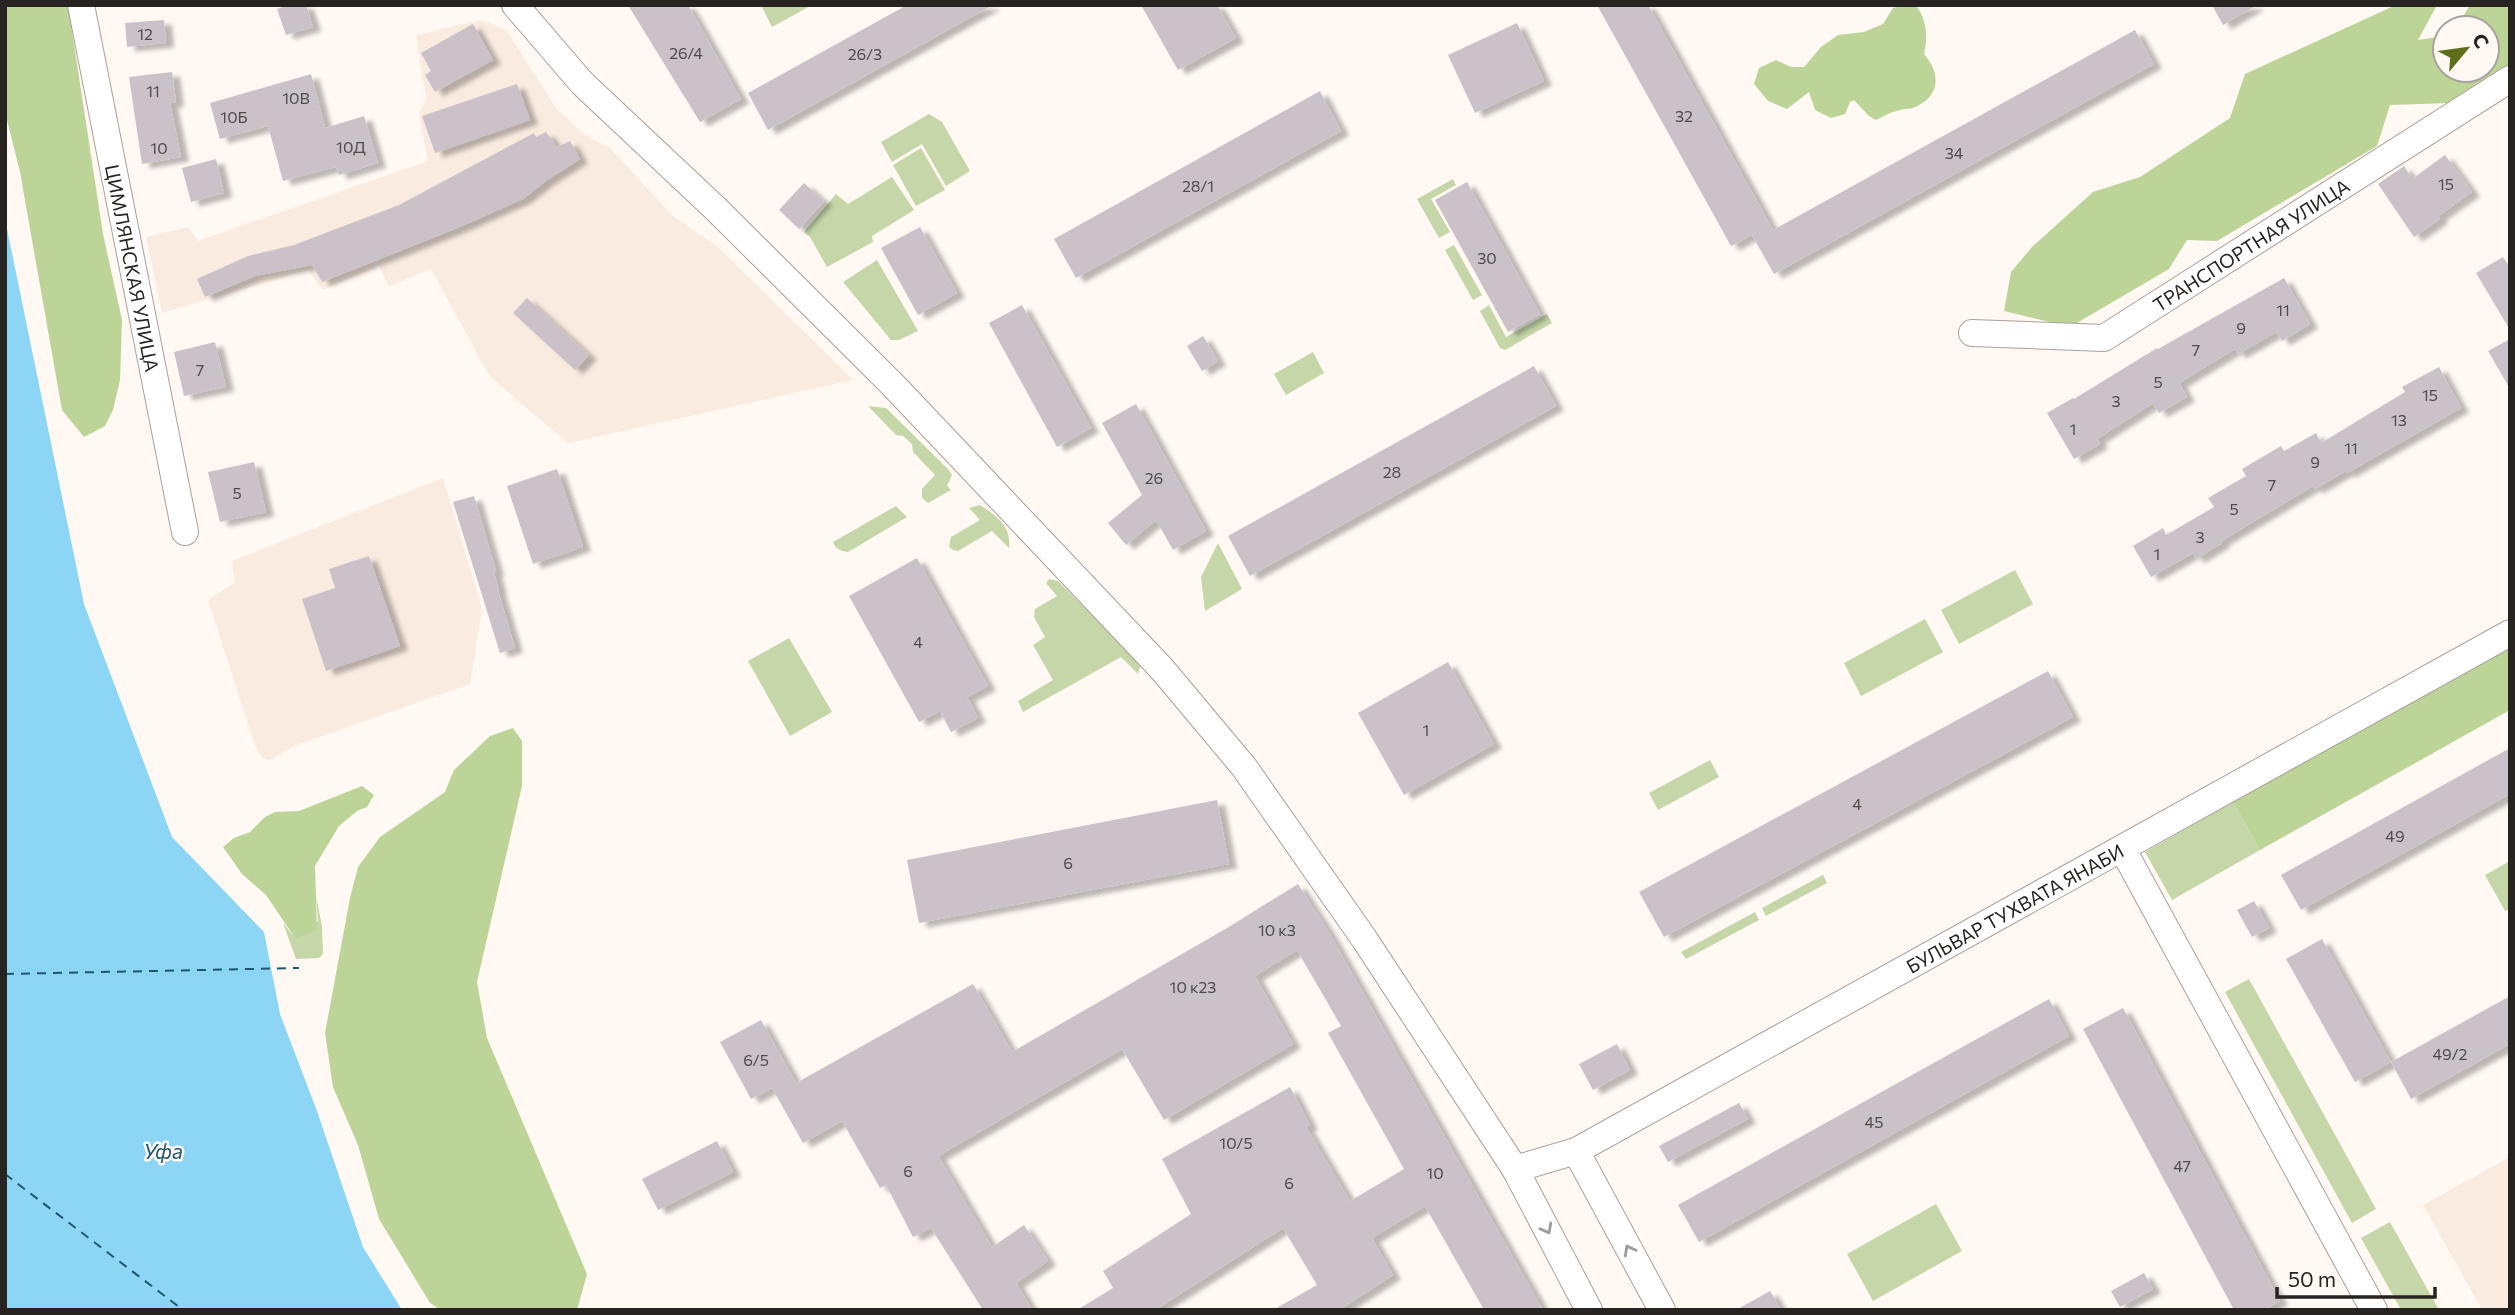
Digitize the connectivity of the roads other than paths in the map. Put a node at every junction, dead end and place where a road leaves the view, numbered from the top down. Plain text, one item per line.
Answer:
1 (80, 5) edge
2 (514, 5) edge
3 (2510, 79) edge
4 (1972, 332) dead end
5 (185, 532) dead end
6 (2510, 633) edge
7 (2122, 848) junction
8 (1576, 1151) junction
9 (1515, 1169) junction
10 (1589, 1310) edge
11 (1662, 1310) edge
12 (2374, 1310) edge

1 - 5 street, ЦИМЛЯНСКАЯ УЛИЦА
2 - 9 street
3 - 4 street, ТРАНСПОРТНАЯ УЛИЦА
6 - 7 street, БУЛЬВАР ТУХВАТА ЯНАБИ
7 - 8 street, БУЛЬВАР ТУХВАТА ЯНАБИ
7 - 12 street
8 - 9 street, БУЛЬВАР ТУХВАТА ЯНАБИ
11 -> 8 street
9 -> 10 street

